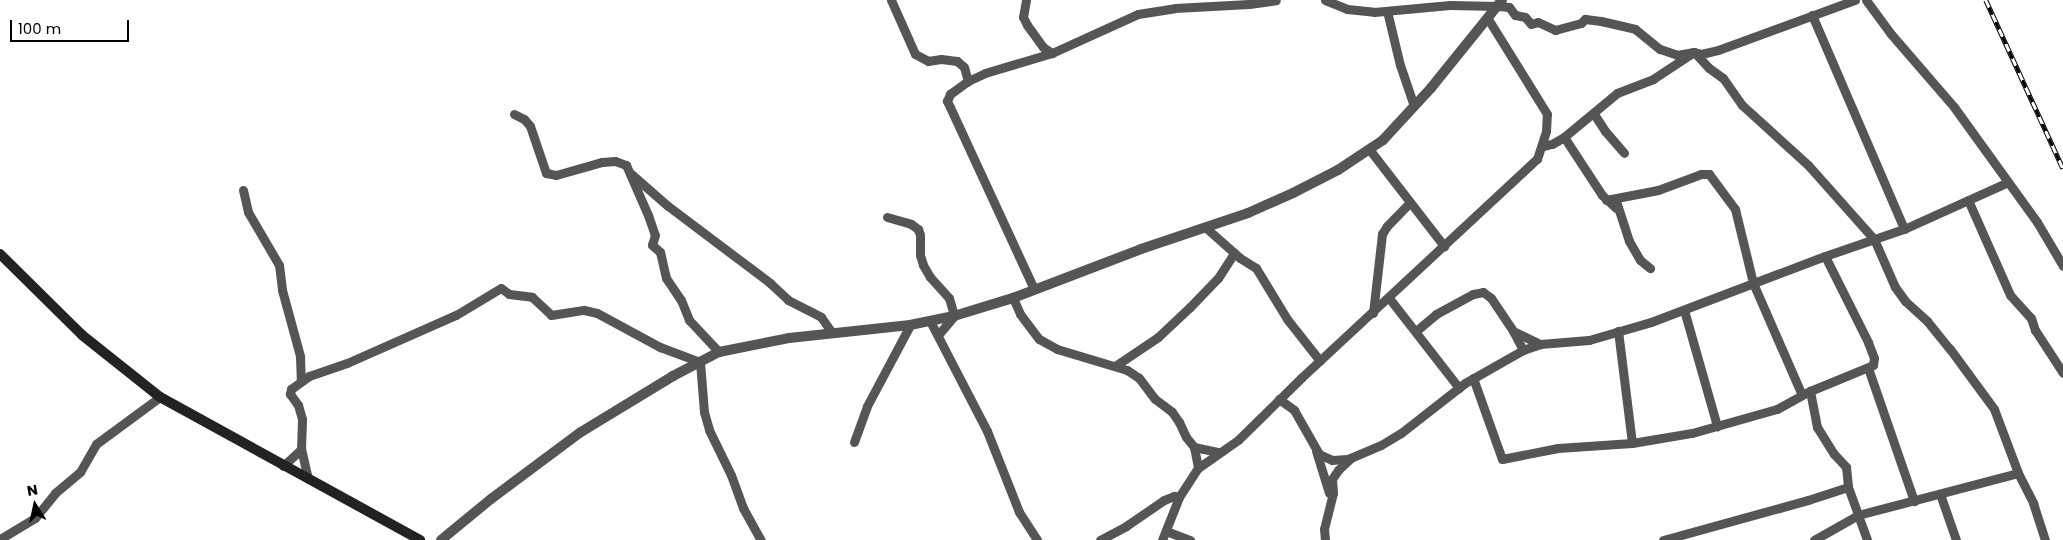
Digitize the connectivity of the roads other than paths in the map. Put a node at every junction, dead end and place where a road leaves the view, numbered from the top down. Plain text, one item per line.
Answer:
1 (891, 0) edge
2 (1026, 0) edge
3 (1276, 0) edge
4 (1325, 0) edge
5 (1855, 0) edge
6 (1866, 0) edge
7 (1500, 3) edge
8 (1387, 11) junction
9 (1812, 16) junction
10 (1488, 19) junction
11 (1043, 52) junction
12 (1694, 52) junction
13 (968, 81) junction
14 (1414, 106) junction
15 (514, 114) dead end
16 (1594, 114) junction
17 (1564, 137) junction
18 (1543, 146) junction
19 (1370, 149) junction
20 (1624, 153) dead end
21 (630, 173) junction
22 (2008, 182) junction
23 (243, 190) dead end
24 (1968, 200) junction
25 (1410, 202) junction
26 (1617, 203) junction
27 (887, 217) dead end
28 (1205, 227) junction
29 (1904, 229) junction
30 (1874, 239) junction
31 (1444, 246) junction
32 (1234, 253) junction
33 (0, 254) edge
34 (1825, 256) junction
35 (2063, 266) edge
36 (1650, 268) dead end
37 (1754, 283) junction
38 (1034, 289) junction
39 (1013, 298) junction
40 (1389, 298) junction
41 (1684, 310) junction
42 (1373, 313) junction
43 (954, 316) junction
44 (930, 321) junction
45 (910, 325) junction
46 (1416, 331) junction
47 (1513, 331) junction
48 (1618, 331) junction
49 (832, 333) junction
50 (938, 335) junction
51 (1540, 344) junction
52 (1523, 350) junction
53 (719, 352) junction
54 (1320, 361) junction
55 (700, 362) junction
56 (1115, 366) junction
57 (1868, 368) junction
58 (2063, 373) edge
59 (1473, 378) junction
60 (301, 380) junction
61 (1458, 388) junction
62 (1806, 393) junction
63 (160, 397) junction
64 (1279, 399) junction
65 (1717, 426) junction
66 (854, 442) dead end
67 (1632, 443) junction
68 (1194, 446) junction
69 (301, 449) junction
70 (1316, 451) junction
71 (1218, 452) junction
72 (1352, 458) junction
73 (283, 466) junction
74 (1198, 468) junction
75 (2018, 473) junction
76 (308, 479) junction
77 (1848, 487) junction
78 (1940, 494) junction
79 (1179, 497) junction
80 (1914, 501) junction
81 (1330, 503) junction
82 (1858, 515) junction
83 (1166, 531) junction
84 (0, 539) edge
85 (420, 540) edge
86 (441, 540) edge
87 (762, 540) edge
88 (1037, 540) edge
89 (1100, 540) edge
90 (1162, 540) edge
91 (1190, 540) edge
92 (1325, 540) edge
93 (1662, 540) edge
94 (1814, 540) edge
95 (1867, 540) edge
96 (1956, 540) edge
97 (2045, 540) edge

1 - 13 street
2 - 11 street
3 - 11 street
4 - 8 street
5 - 9 street
6 - 22 street
7 - 8 street
7 - 10 street
7 - 12 street
8 - 14 street
9 - 12 street
9 - 29 street
10 - 14 street
10 - 18 street
11 - 13 street
12 - 16 street
12 - 30 street
13 - 38 street
14 - 19 street
15 - 21 street
16 - 17 street
16 - 20 street
17 - 18 street
17 - 26 street
18 - 31 street
19 - 25 street
19 - 28 street
21 - 49 street
21 - 53 street
22 - 24 street
22 - 35 street
23 - 60 street
24 - 29 street
24 - 58 street
25 - 31 street
25 - 42 street
26 - 36 street
26 - 37 street
27 - 43 street
28 - 32 street
28 - 38 street
29 - 30 street
30 - 34 street
30 - 75 street
31 - 40 street
32 - 54 street
32 - 56 street
33 - 63 main road
34 - 37 street
34 - 57 street
37 - 41 street
37 - 62 street
38 - 39 street
39 - 43 street
39 - 56 street
40 - 42 street
40 - 46 street
41 - 48 street
41 - 65 street
42 - 54 street
43 - 44 street
43 - 50 street
44 - 45 street
44 - 50 street
45 - 49 street
45 - 66 street
46 - 47 street
46 - 61 street
47 - 51 street
47 - 52 street
48 - 51 street
48 - 67 street
49 - 53 street
50 - 88 street
51 - 52 street
52 - 59 street
53 - 55 street
54 - 64 street
55 - 60 street
55 - 86 street
55 - 87 street
56 - 68 street
57 - 62 street
57 - 80 street
59 - 61 street
59 - 67 street
60 - 69 street
61 - 72 street
62 - 65 street
62 - 77 street
63 - 73 main road
63 - 84 street
64 - 70 street
64 - 71 street
65 - 67 street
68 - 71 street
68 - 74 street
69 - 73 street
69 - 76 street
70 - 72 street
70 - 81 street
71 - 74 street
72 - 81 street
73 - 76 main road
74 - 79 street
75 - 78 street
75 - 97 street
76 - 85 main road
77 - 82 street
77 - 93 street
78 - 80 street
78 - 96 street
79 - 83 street
79 - 89 street
80 - 82 street
81 - 92 street
82 - 94 street
82 - 95 street
83 - 90 street
83 - 91 street

